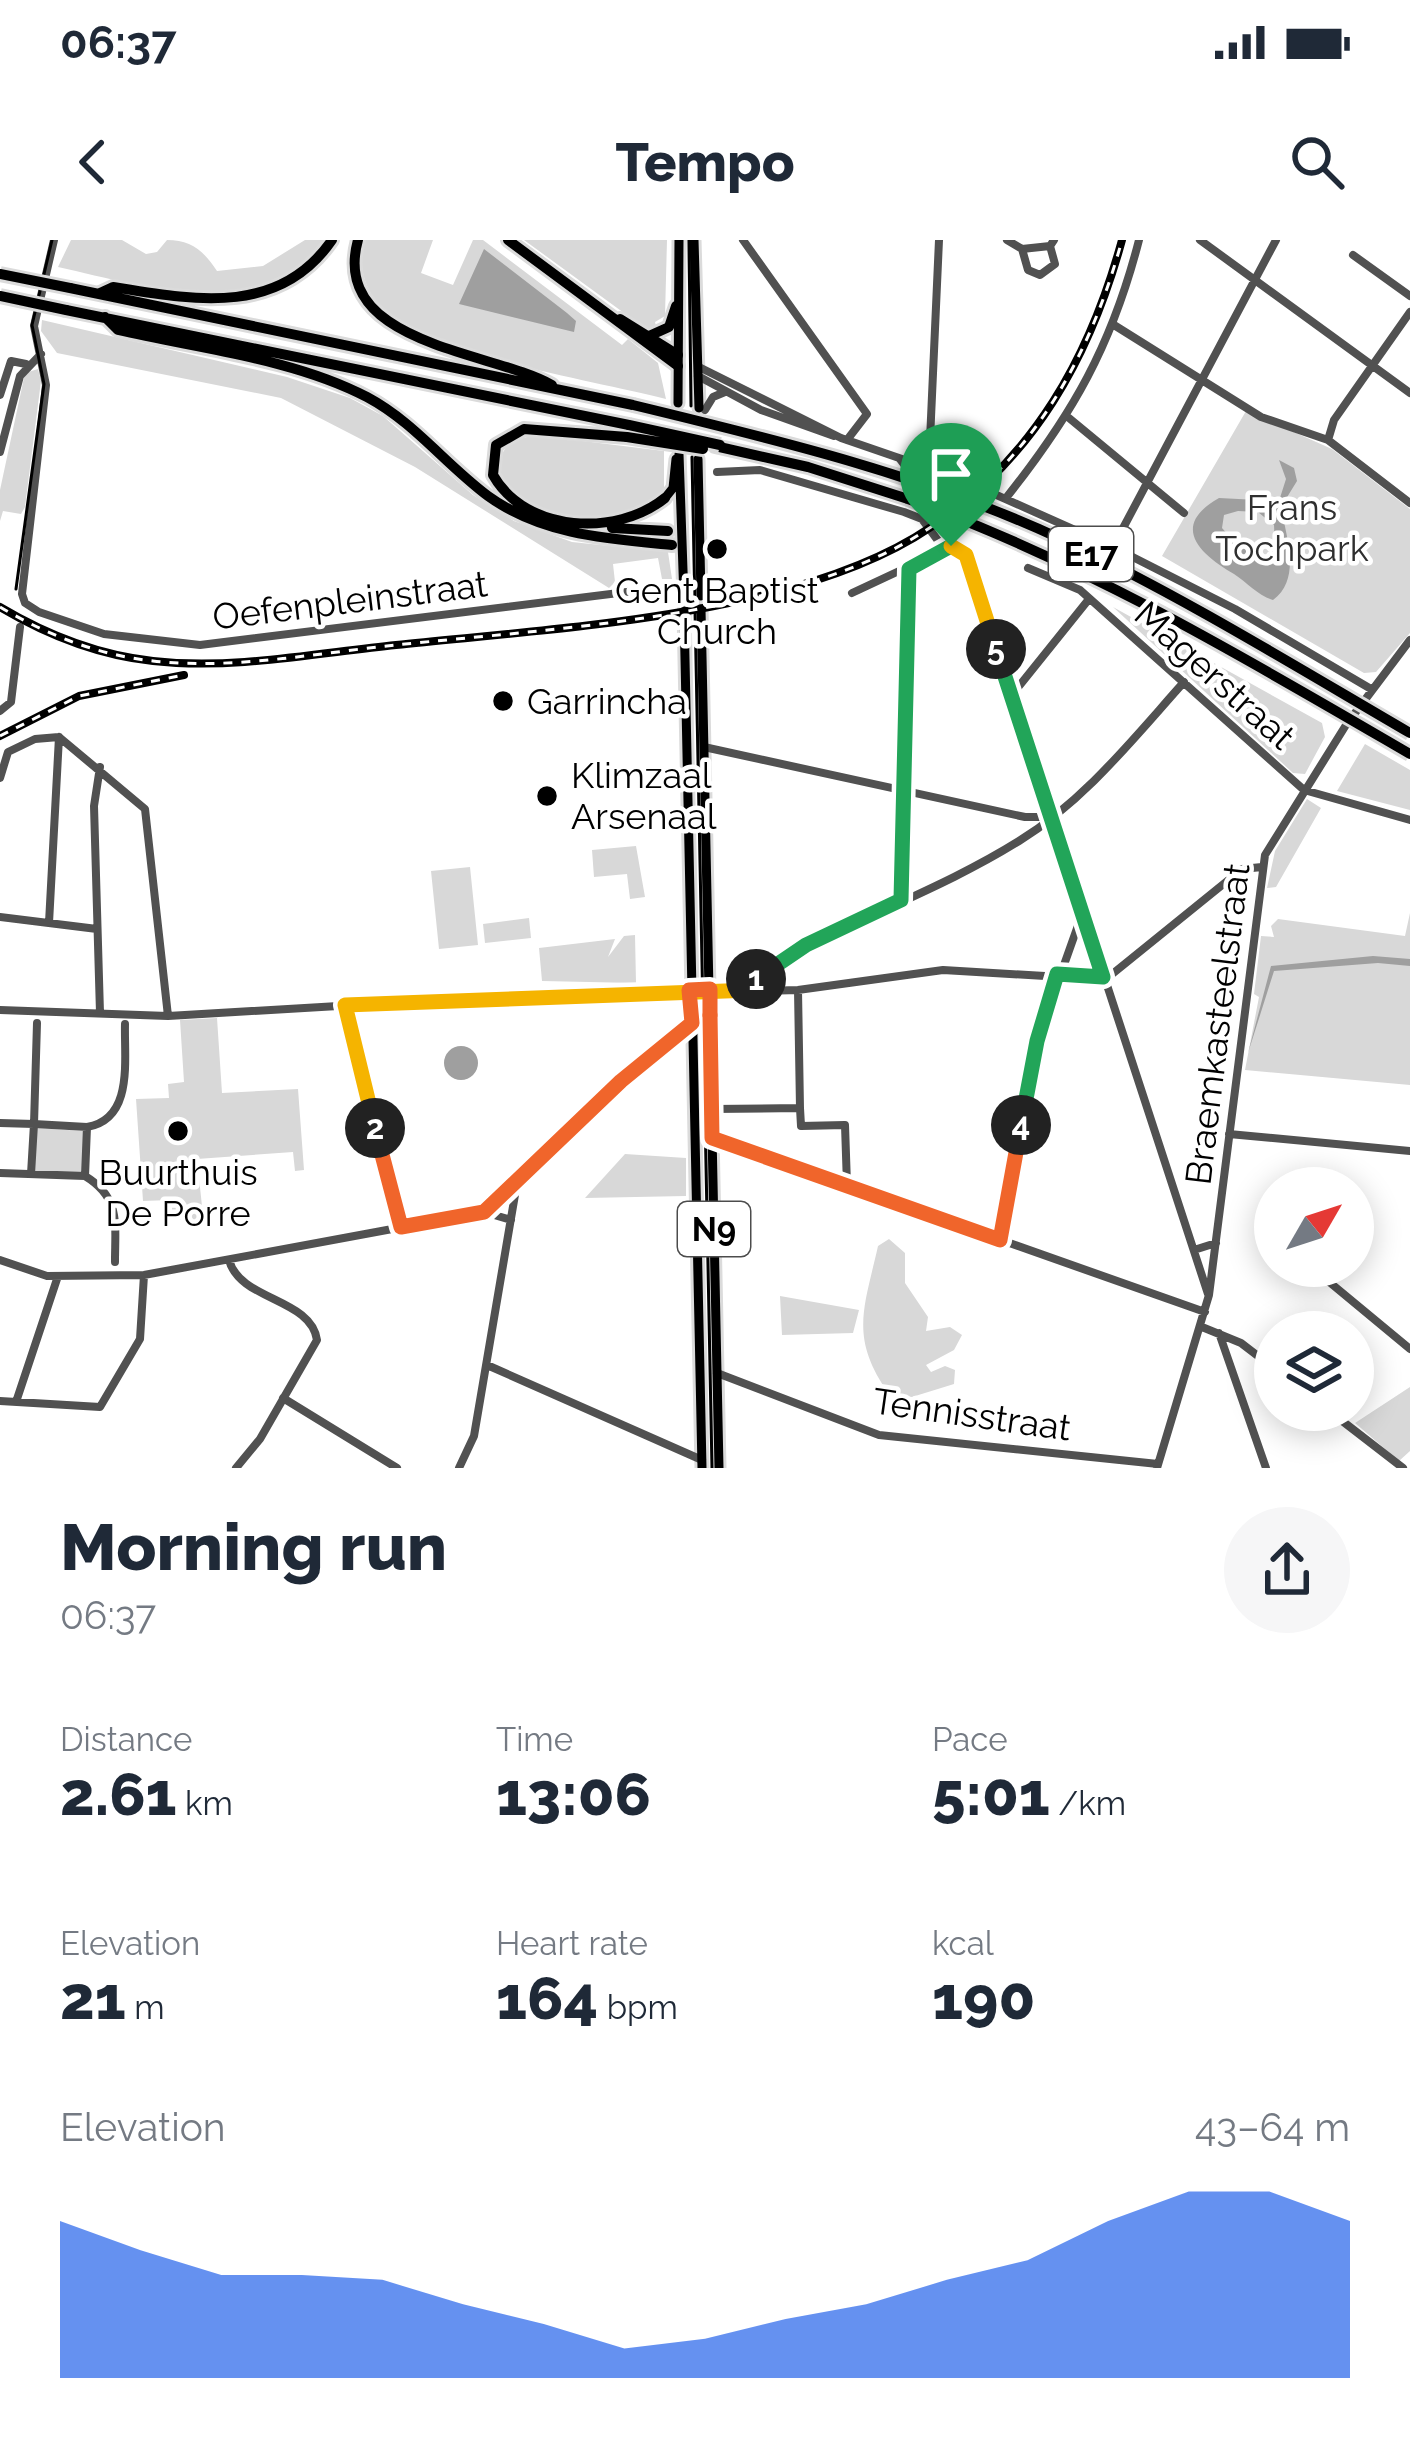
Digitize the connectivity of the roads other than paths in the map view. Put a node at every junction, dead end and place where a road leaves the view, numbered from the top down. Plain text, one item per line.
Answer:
1 (54, 240) edge
2 (332, 240) edge
3 (358, 240) edge
4 (511, 240) edge
5 (679, 240) edge
6 (694, 240) edge
7 (742, 240) edge
8 (939, 240) edge
9 (1007, 240) edge
10 (1139, 240) edge
11 (1200, 240) edge
12 (1276, 240) edge
13 (1052, 243) edge
14 (1022, 249) junction
15 (1353, 255) dead end
16 (0, 274) edge
17 (1254, 278) junction
18 (97, 294) junction
19 (0, 296) edge
20 (1410, 296) edge
21 (676, 306) junction
22 (105, 317) junction
23 (1409, 317) edge
24 (1114, 326) junction
25 (645, 336) junction
26 (41, 354) junction
27 (678, 361) junction
28 (26, 364) junction
29 (1372, 366) junction
30 (698, 371) junction
31 (1201, 378) junction
32 (560, 390) junction
33 (726, 392) junction
34 (1410, 393) edge
35 (0, 395) edge
36 (678, 404) dead end
37 (702, 409) joint
38 (1069, 418) junction
39 (1334, 420) junction
40 (628, 431) junction
41 (1316, 436) junction
42 (844, 439) junction
43 (1328, 440) junction
44 (0, 452) edge
45 (698, 459) dead end
46 (902, 459) junction
47 (717, 472) dead end
48 (1149, 483) junction
49 (665, 498) joint
50 (1006, 498) junction
51 (1410, 503) edge
52 (1184, 512) dead end
53 (599, 527) junction
54 (668, 531) joint
55 (683, 532) junction
56 (699, 532) junction
57 (678, 545) junction
58 (1113, 547) junction
59 (948, 548) junction
60 (1028, 568) dead end
61 (909, 569) junction
62 (683, 585) junction
63 (852, 593) dead end
64 (701, 596) dead end
65 (684, 598) dead end
66 (1089, 598) junction
67 (701, 609) dead end
68 (684, 611) dead end
69 (20, 627) dead end
70 (1410, 640) edge
71 (1184, 682) junction
72 (1371, 689) junction
73 (1011, 696) junction
74 (0, 711) edge
75 (1410, 733) edge
76 (59, 737) junction
77 (704, 746) junction
78 (1410, 754) edge
79 (100, 766) junction
80 (0, 778) edge
81 (900, 788) junction
82 (1304, 790) junction
83 (1051, 817) junction
84 (1410, 820) edge
85 (1262, 867) junction
86 (901, 900) junction
87 (1082, 916) junction
88 (0, 917) edge
89 (49, 923) junction
90 (98, 929) junction
91 (1057, 974) junction
92 (1103, 977) junction
93 (710, 989) junction
94 (689, 990) junction
95 (752, 990) junction
96 (798, 990) junction
97 (345, 1005) junction
98 (0, 1010) edge
99 (100, 1013) junction
100 (168, 1016) junction
101 (125, 1018) junction
102 (37, 1023) dead end
103 (692, 1023) junction
104 (800, 1108) junction
105 (712, 1109) junction
106 (0, 1123) edge
107 (34, 1124) junction
108 (87, 1127) junction
109 (1229, 1134) junction
110 (712, 1138) junction
111 (1410, 1151) edge
112 (0, 1173) edge
113 (31, 1174) junction
114 (85, 1176) junction
115 (518, 1181) junction
116 (847, 1185) junction
117 (484, 1212) junction
118 (511, 1220) junction
119 (401, 1227) junction
120 (1000, 1240) junction
121 (1216, 1244) junction
122 (1194, 1250) junction
123 (0, 1260) edge
124 (229, 1260) junction
125 (114, 1268) junction
126 (144, 1275) junction
127 (58, 1276) junction
128 (1335, 1287) edge
129 (1209, 1295) junction
130 (1205, 1312) junction
131 (1202, 1327) junction
132 (1219, 1334) junction
133 (1410, 1349) edge
134 (1254, 1356) edge
135 (487, 1365) junction
136 (717, 1373) junction
137 (283, 1398) junction
138 (0, 1401) edge
139 (16, 1402) junction
140 (1355, 1431) edge
141 (702, 1464) edge
142 (1157, 1466) edge
143 (236, 1468) edge
144 (397, 1468) edge
145 (459, 1468) edge
146 (719, 1468) edge
147 (1267, 1468) edge
148 (1403, 1468) edge

1 - 26 street
2 - 18 highway
3 - 32 highway, E17
4 - 25 highway
4 - 27 highway
5 - 21 main road
6 - 30 main road
7 - 42 street
8 - 46 street
9 - 14 street
10 - 24 street
11 - 17 street
12 - 17 street
13 - 14 street
13 - 14 street
15 - 20 street
16 - 18 highway, E17, bridge
17 - 29 street
17 - 31 street
18 - 32 highway, E17
19 - 22 highway, bridge
21 - 25 highway
21 - 27 main road
22 - 40 highway
22 - 57 highway
23 - 29 street
24 - 31 street
24 - 38 street
25 - 27 highway
26 - 28 street
26 - 62 street, Oefenpleinstraat
27 - 30 main road
27 - 36 main road
28 - 35 street
28 - 44 street
29 - 34 street
29 - 39 street
30 - 33 street
30 - 37 main road
30 - 42 street
31 - 41 street
31 - 48 street
32 - 75 highway, E17, bridge
33 - 37 street
33 - 42 street
38 - 48 street
38 - 50 street
39 - 41 street
39 - 43 street
40 - 53 highway
40 - 78 highway, E17, bridge
41 - 43 street
42 - 46 street
43 - 51 street
45 - 56 main road
46 - 50 street
46 - 59 street
47 - 59 street
48 - 52 street
48 - 58 street
49 - 53 highway
49 - 55 main road
50 - 58 street
53 - 54 highway
54 - 55 main road
55 - 56 main road
55 - 57 main road
56 - 57 main road
56 - 64 main road
57 - 62 main road
58 - 72 street
59 - 61 street
59 - 73 street
60 - 66 street, Magerstraat
61 - 63 street
61 - 81 street
62 - 65 main road
66 - 71 street, Magerstraat
66 - 73 street
67 - 77 main road, N9
68 - 94 main road, N9
69 - 74 street
70 - 72 street, Braemkasteelstraat
71 - 82 street, Magerstraat
71 - 83 street
72 - 82 street, Braemkasteelstraat
73 - 83 street
76 - 79 street
76 - 80 street
76 - 89 street
77 - 81 street
77 - 93 main road, N9
79 - 90 street
79 - 100 street
81 - 83 street
81 - 86 street
82 - 84 street
82 - 85 street, Braemkasteelstraat
83 - 86 street
83 - 87 street
85 - 92 street
85 - 109 street, Braemkasteelstraat
86 - 95 street
87 - 91 street
87 - 92 street
88 - 89 street
89 - 90 street
90 - 99 street
91 - 92 street
91 - 96 street
91 - 120 street
92 - 122 street
93 - 94 street
93 - 95 street
93 - 105 main road, N9
94 - 97 street
94 - 103 main road, N9
95 - 96 street
96 - 104 street
97 - 100 street
97 - 119 street
98 - 99 street
99 - 101 street
100 - 101 street
101 - 108 street
102 - 107 street
103 - 115 street
103 - 141 main road, N9
104 - 105 street
104 - 116 street
105 - 110 main road, N9
106 - 107 street
107 - 108 street
107 - 113 street
108 - 114 street
109 - 111 street
109 - 121 street, Braemkasteelstraat
110 - 116 street
110 - 136 main road, N9
112 - 113 street
113 - 114 street
114 - 125 street
115 - 117 street
115 - 118 street
116 - 120 street
117 - 118 street
117 - 119 street
118 - 135 street
119 - 124 street
120 - 130 street
121 - 122 street
121 - 129 street, Braemkasteelstraat
122 - 129 street
123 - 127 street
124 - 126 street
124 - 137 street
125 - 126 street
125 - 127 street
126 - 139 street
127 - 139 street
128 - 133 street
129 - 130 street, Braemkasteelstraat
130 - 131 street, Braemkasteelstraat
131 - 132 street
131 - 142 street, Braemkasteelstraat
132 - 134 street
132 - 147 street
135 - 141 street
135 - 145 street
136 - 142 street, Tennisstraat
136 - 146 main road, N9
137 - 143 street
137 - 144 street
138 - 139 street
140 - 148 street

